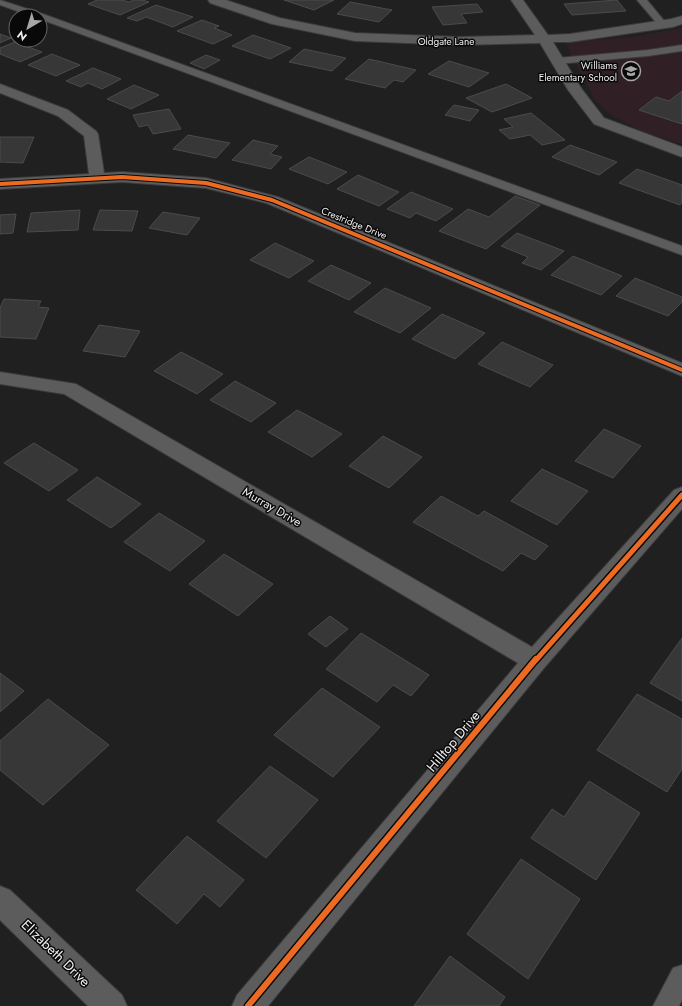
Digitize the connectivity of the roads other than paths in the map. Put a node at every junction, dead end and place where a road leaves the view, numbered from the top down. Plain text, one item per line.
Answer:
1 (214, 0) edge
2 (517, 0) edge
3 (642, 0) edge
4 (0, 2) edge
5 (17, 8) edge
6 (48, 19) edge
7 (682, 20) edge
8 (663, 25) junction
9 (544, 38) junction
10 (682, 48) edge
11 (557, 61) junction
12 (0, 88) edge
13 (682, 152) edge
14 (97, 178) junction
15 (0, 184) edge
16 (682, 251) edge
17 (682, 370) edge
18 (0, 378) edge
19 (682, 495) edge
20 (535, 661) junction
21 (0, 900) edge
22 (682, 977) edge
23 (111, 1006) edge
24 (248, 1006) edge
25 (665, 1006) edge

1 - 9 street, Oldgate Lane
2 - 9 street
3 - 8 lane
4 - 5 lane
6 - 16 lane
7 - 8 street, Oldgate Lane
8 - 9 street, Oldgate Lane
9 - 11 street
10 - 11 lane
11 - 13 street
12 - 14 street
14 - 15 street, Crestridge Drive
14 - 17 street, Crestridge Drive
18 - 20 street, Murray Drive
19 - 20 street, Hilltop Drive
20 - 24 street, Hilltop Drive
21 - 23 street, Elizabeth Drive
22 - 25 lane

